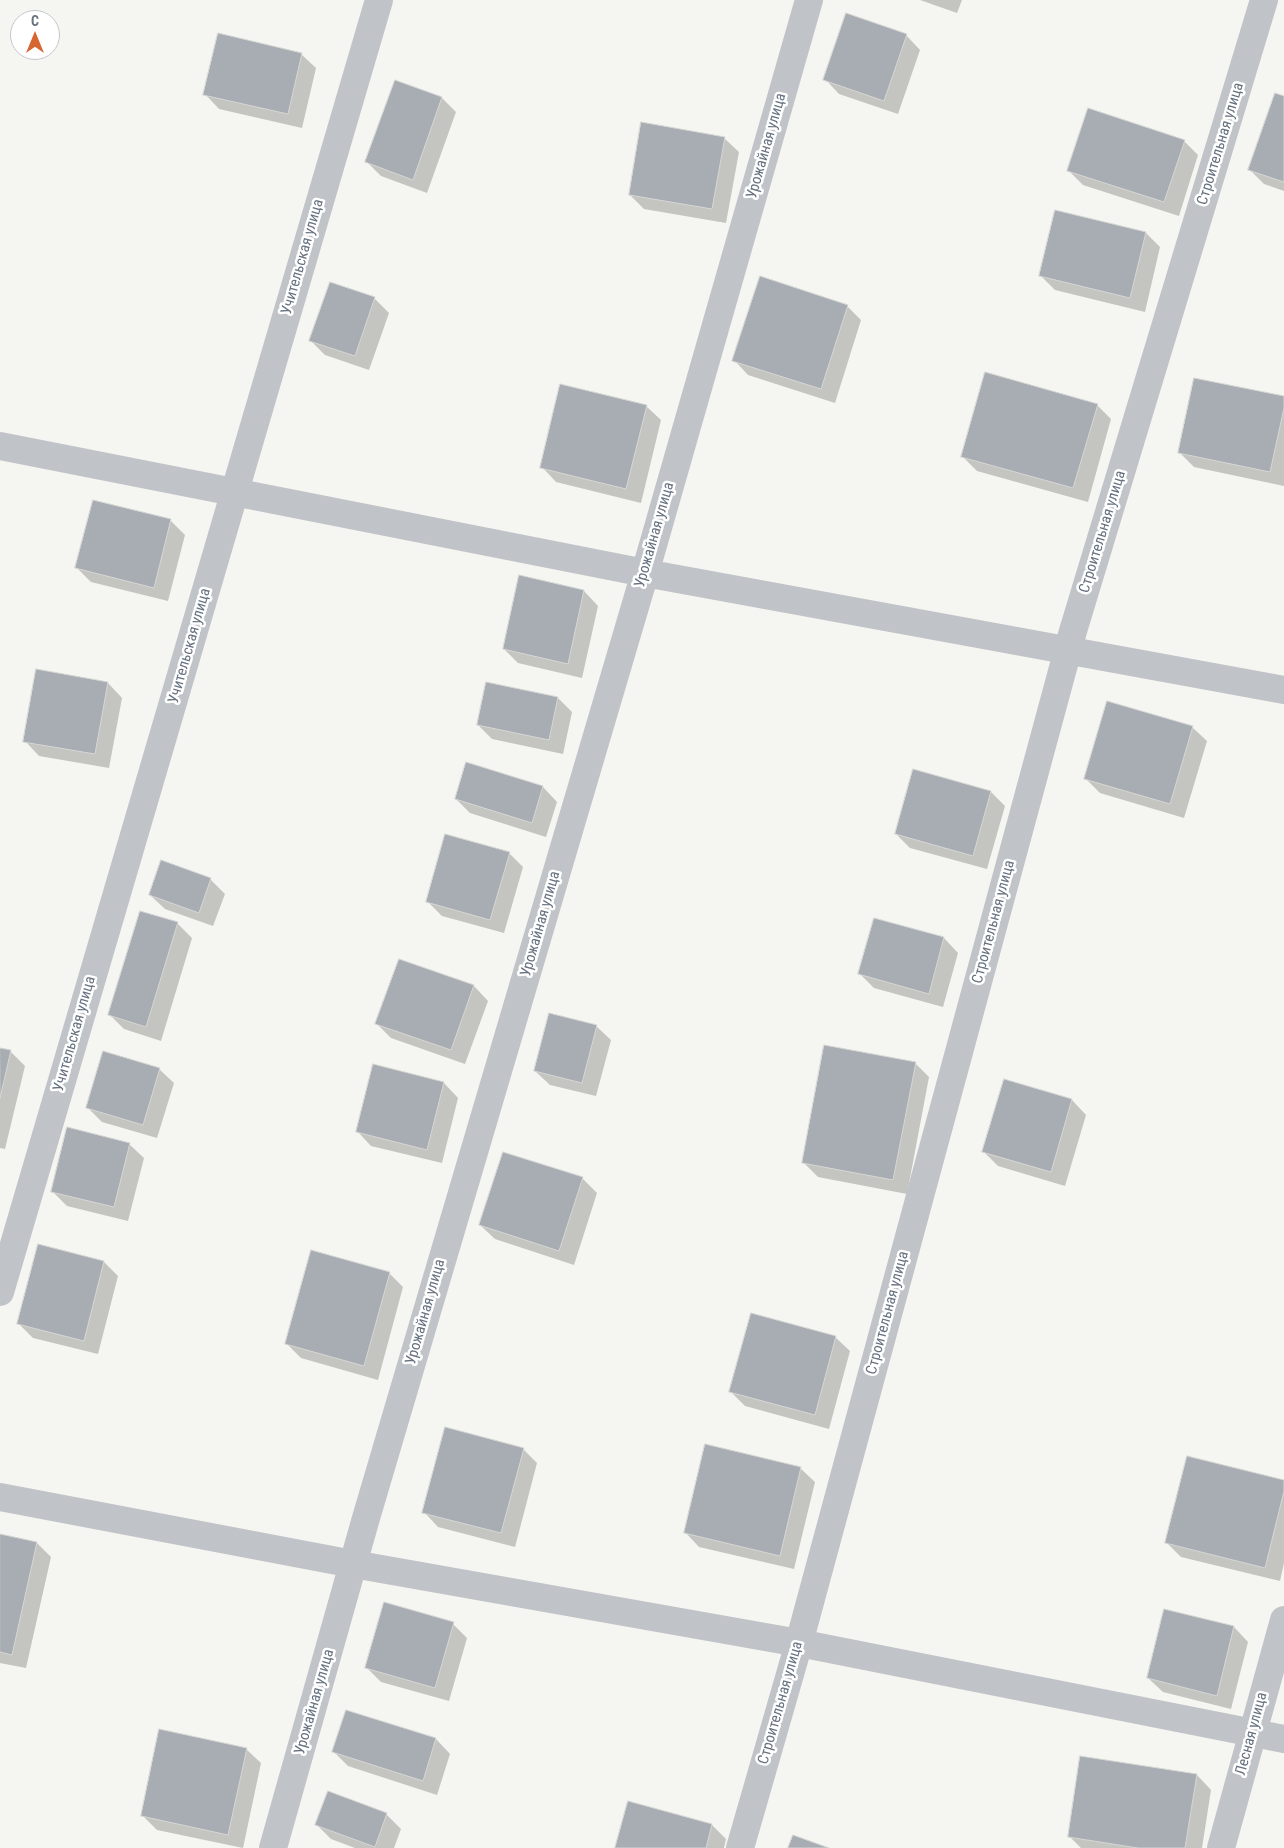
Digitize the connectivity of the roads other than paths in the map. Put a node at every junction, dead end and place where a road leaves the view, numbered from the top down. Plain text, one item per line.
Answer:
1 (379, 0) edge
2 (809, 0) edge
3 (1264, 0) edge
4 (0, 446) edge
5 (235, 492) junction
6 (644, 573) junction
7 (1068, 650) junction
8 (1284, 690) edge
9 (0, 1292) edge
10 (0, 1497) edge
11 (353, 1564) junction
12 (1284, 1620) edge
13 (798, 1643) junction
14 (1252, 1734) junction
15 (1284, 1739) edge
16 (274, 1848) edge
17 (740, 1848) edge
18 (1221, 1848) edge

1 - 5 street, Учительская улица
2 - 6 street, Урожайная улица
3 - 7 street, Строительная улица
4 - 5 street
5 - 6 street
5 - 9 street, Учительская улица
6 - 7 street
6 - 11 street, Урожайная улица
7 - 8 street
7 - 13 street, Строительная улица
10 - 11 street
11 - 13 street
11 - 16 street, Урожайная улица
12 - 14 street, Лесная улица
13 - 14 street
13 - 17 street, Строительная улица
14 - 15 street
14 - 18 street, Лесная улица

